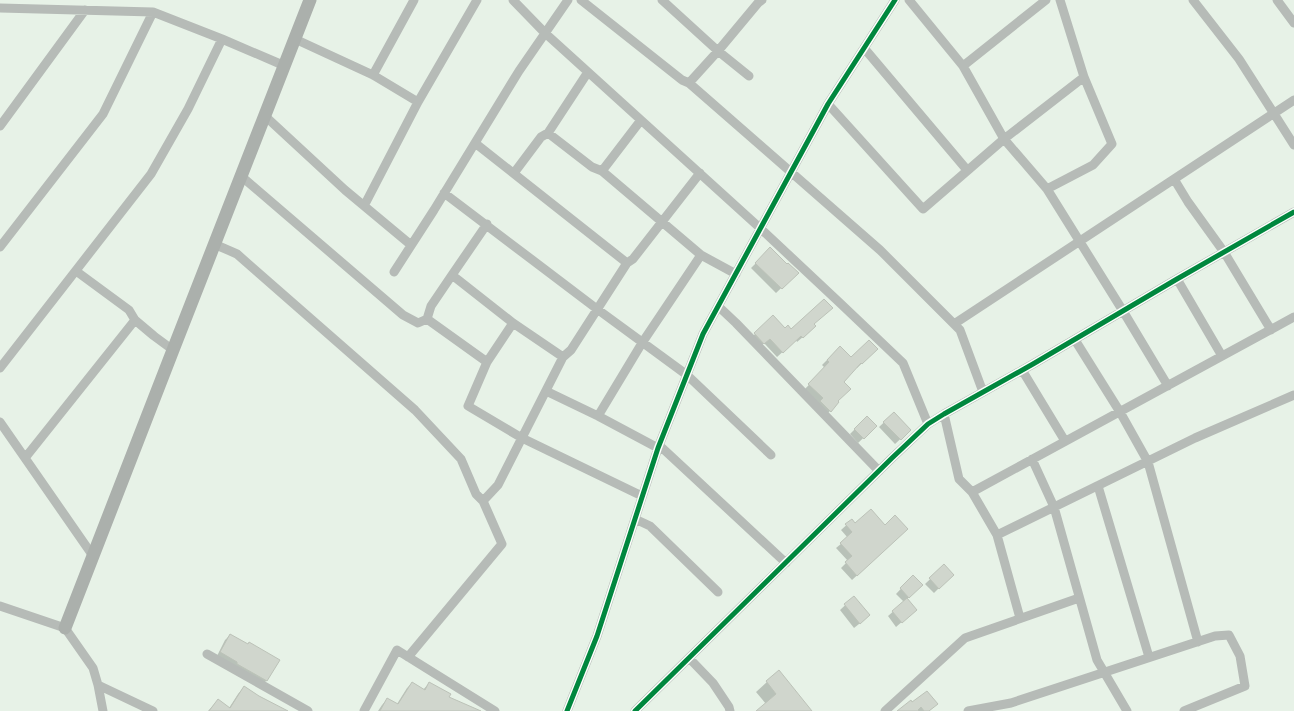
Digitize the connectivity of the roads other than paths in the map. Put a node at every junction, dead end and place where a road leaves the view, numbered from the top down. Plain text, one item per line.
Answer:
1 (414, 0) edge
2 (477, 0) edge
3 (512, 0) edge
4 (568, 0) edge
5 (581, 0) edge
6 (662, 0) edge
7 (895, 0) edge
8 (909, 0) edge
9 (1046, 0) edge
10 (1060, 0) edge
11 (1193, 0) edge
12 (1277, 0) edge
13 (309, 1) edge
14 (758, 1) edge
15 (0, 8) edge
16 (85, 10) junction
17 (153, 12) junction
18 (1294, 23) edge
19 (545, 33) junction
20 (222, 38) junction
21 (295, 39) junction
22 (864, 48) junction
23 (718, 51) junction
24 (285, 66) junction
25 (962, 66) junction
26 (588, 72) junction
27 (373, 75) junction
28 (749, 76) dead end
29 (1084, 77) junction
30 (689, 83) junction
31 (1294, 100) edge
32 (418, 102) junction
33 (828, 104) junction
34 (1274, 114) junction
35 (265, 116) junction
36 (641, 120) junction
37 (0, 126) edge
38 (548, 133) junction
39 (1004, 139) junction
40 (475, 143) junction
41 (1294, 146) edge
42 (967, 170) junction
43 (602, 171) junction
44 (791, 172) junction
45 (514, 173) junction
46 (700, 173) junction
47 (241, 176) junction
48 (1174, 179) junction
49 (1047, 189) junction
50 (444, 193) junction
51 (364, 206) junction
52 (1294, 212) edge
53 (662, 221) junction
54 (487, 224) junction
55 (760, 228) junction
56 (1080, 241) junction
57 (214, 244) junction
58 (411, 245) junction
59 (0, 247) edge
60 (1224, 252) junction
61 (701, 255) junction
62 (627, 263) junction
63 (76, 271) junction
64 (394, 272) dead end
65 (736, 274) junction
66 (452, 275) junction
67 (1177, 279) junction
68 (718, 306) junction
69 (597, 309) junction
70 (1123, 311) junction
71 (1294, 317) edge
72 (427, 319) junction
73 (135, 320) junction
74 (513, 323) junction
75 (954, 324) junction
76 (1271, 330) junction
77 (1075, 340) junction
78 (642, 343) junction
79 (173, 350) junction
80 (1222, 356) junction
81 (563, 357) junction
82 (488, 362) junction
83 (0, 368) edge
84 (1022, 370) junction
85 (687, 375) junction
86 (1168, 386) junction
87 (546, 392) junction
88 (983, 392) junction
89 (1294, 395) edge
90 (1120, 412) junction
91 (944, 414) junction
92 (598, 416) junction
93 (0, 422) edge
94 (928, 424) junction
95 (522, 438) junction
96 (1065, 441) junction
97 (658, 446) junction
98 (771, 455) dead end
99 (25, 458) junction
100 (1032, 459) junction
101 (1148, 462) junction
102 (879, 471) junction
103 (1098, 486) junction
104 (972, 492) junction
105 (642, 496) junction
106 (483, 501) junction
107 (1054, 507) junction
108 (634, 519) junction
109 (997, 535) junction
110 (93, 556) junction
111 (786, 563) junction
112 (718, 592) dead end
113 (1079, 598) junction
114 (0, 606) edge
115 (1020, 618) junction
116 (65, 628) junction
117 (1198, 642) junction
118 (207, 654) dead end
119 (408, 657) junction
120 (1149, 657) junction
121 (689, 658) junction
122 (1104, 672) junction
123 (98, 685) junction
124 (103, 711) edge
125 (153, 711) edge
126 (308, 711) edge
127 (364, 711) edge
128 (495, 711) edge
129 (567, 711) edge
130 (634, 711) edge
131 (730, 711) edge
132 (885, 711) edge
133 (968, 711) edge
134 (1127, 711) edge
135 (1184, 711) edge

1 - 27 street
2 - 32 street
3 - 19 street
4 - 19 street
5 - 30 street
6 - 23 street
7 - 22 street
8 - 25 street
9 - 25 street
10 - 29 street
11 - 34 street
12 - 18 street
13 - 21 street
14 - 23 street
15 - 16 street
16 - 17 street
16 - 37 street
17 - 20 street
17 - 59 street
19 - 26 street
19 - 40 street
20 - 24 street
20 - 63 street
21 - 24 street
21 - 27 street
22 - 33 street
22 - 42 street
23 - 28 street
23 - 30 street
24 - 35 street
25 - 39 street
26 - 36 street
26 - 38 street
27 - 32 street
29 - 39 street
29 - 49 street
30 - 44 street
31 - 34 street
32 - 51 street
33 - 42 street
33 - 44 street
34 - 41 street
34 - 48 street
35 - 47 street
35 - 51 street
36 - 43 street
36 - 46 street
38 - 43 street
38 - 45 street
39 - 42 street
39 - 49 street
40 - 45 street
40 - 50 street
43 - 53 street
44 - 55 street
44 - 75 street
45 - 62 street
46 - 53 street
46 - 55 street
47 - 57 street
47 - 72 street
48 - 56 street
48 - 60 street
49 - 56 street
50 - 54 street
50 - 58 street
51 - 58 street
52 - 60 street
53 - 61 street
53 - 62 street
54 - 66 street
54 - 69 street
55 - 65 street
55 - 94 street
56 - 70 street
56 - 75 street
57 - 79 street
57 - 106 street
58 - 64 street
60 - 67 street
60 - 76 street
61 - 65 street
61 - 78 street
62 - 69 street
63 - 73 street
63 - 83 street
65 - 68 street
66 - 72 street
66 - 74 street
67 - 70 street
67 - 80 street
68 - 85 street
68 - 102 street
69 - 78 street
69 - 81 street
70 - 77 street
70 - 86 street
71 - 76 street
72 - 82 street
73 - 79 street
73 - 99 street
74 - 81 street
74 - 82 street
75 - 88 street
76 - 80 street
77 - 84 street
77 - 90 street
78 - 85 street
78 - 92 street
79 - 110 street
80 - 86 street
81 - 87 street
82 - 95 street
84 - 88 street
84 - 96 street
85 - 97 street
85 - 98 street
86 - 90 street
87 - 92 street
87 - 95 street
88 - 91 street
89 - 101 street
90 - 96 street
90 - 101 street
91 - 94 street
91 - 104 street
92 - 97 street
93 - 99 street
94 - 102 street
95 - 105 street
95 - 106 street
96 - 100 street
97 - 105 street
97 - 111 street
99 - 110 street
100 - 104 street
100 - 107 street
101 - 103 street
101 - 117 street
102 - 111 street
103 - 107 street
103 - 120 street
104 - 109 street
105 - 108 street
106 - 119 street
107 - 109 street
107 - 113 street
108 - 112 street
108 - 129 street
109 - 115 street
110 - 116 street
111 - 121 street
113 - 115 street
113 - 122 street
114 - 116 street
115 - 132 street
116 - 123 street
117 - 120 street
117 - 135 street
118 - 126 street
119 - 127 street
119 - 128 street
120 - 122 street
121 - 130 street
121 - 131 street
122 - 133 street
122 - 134 street
123 - 124 street
123 - 125 street

